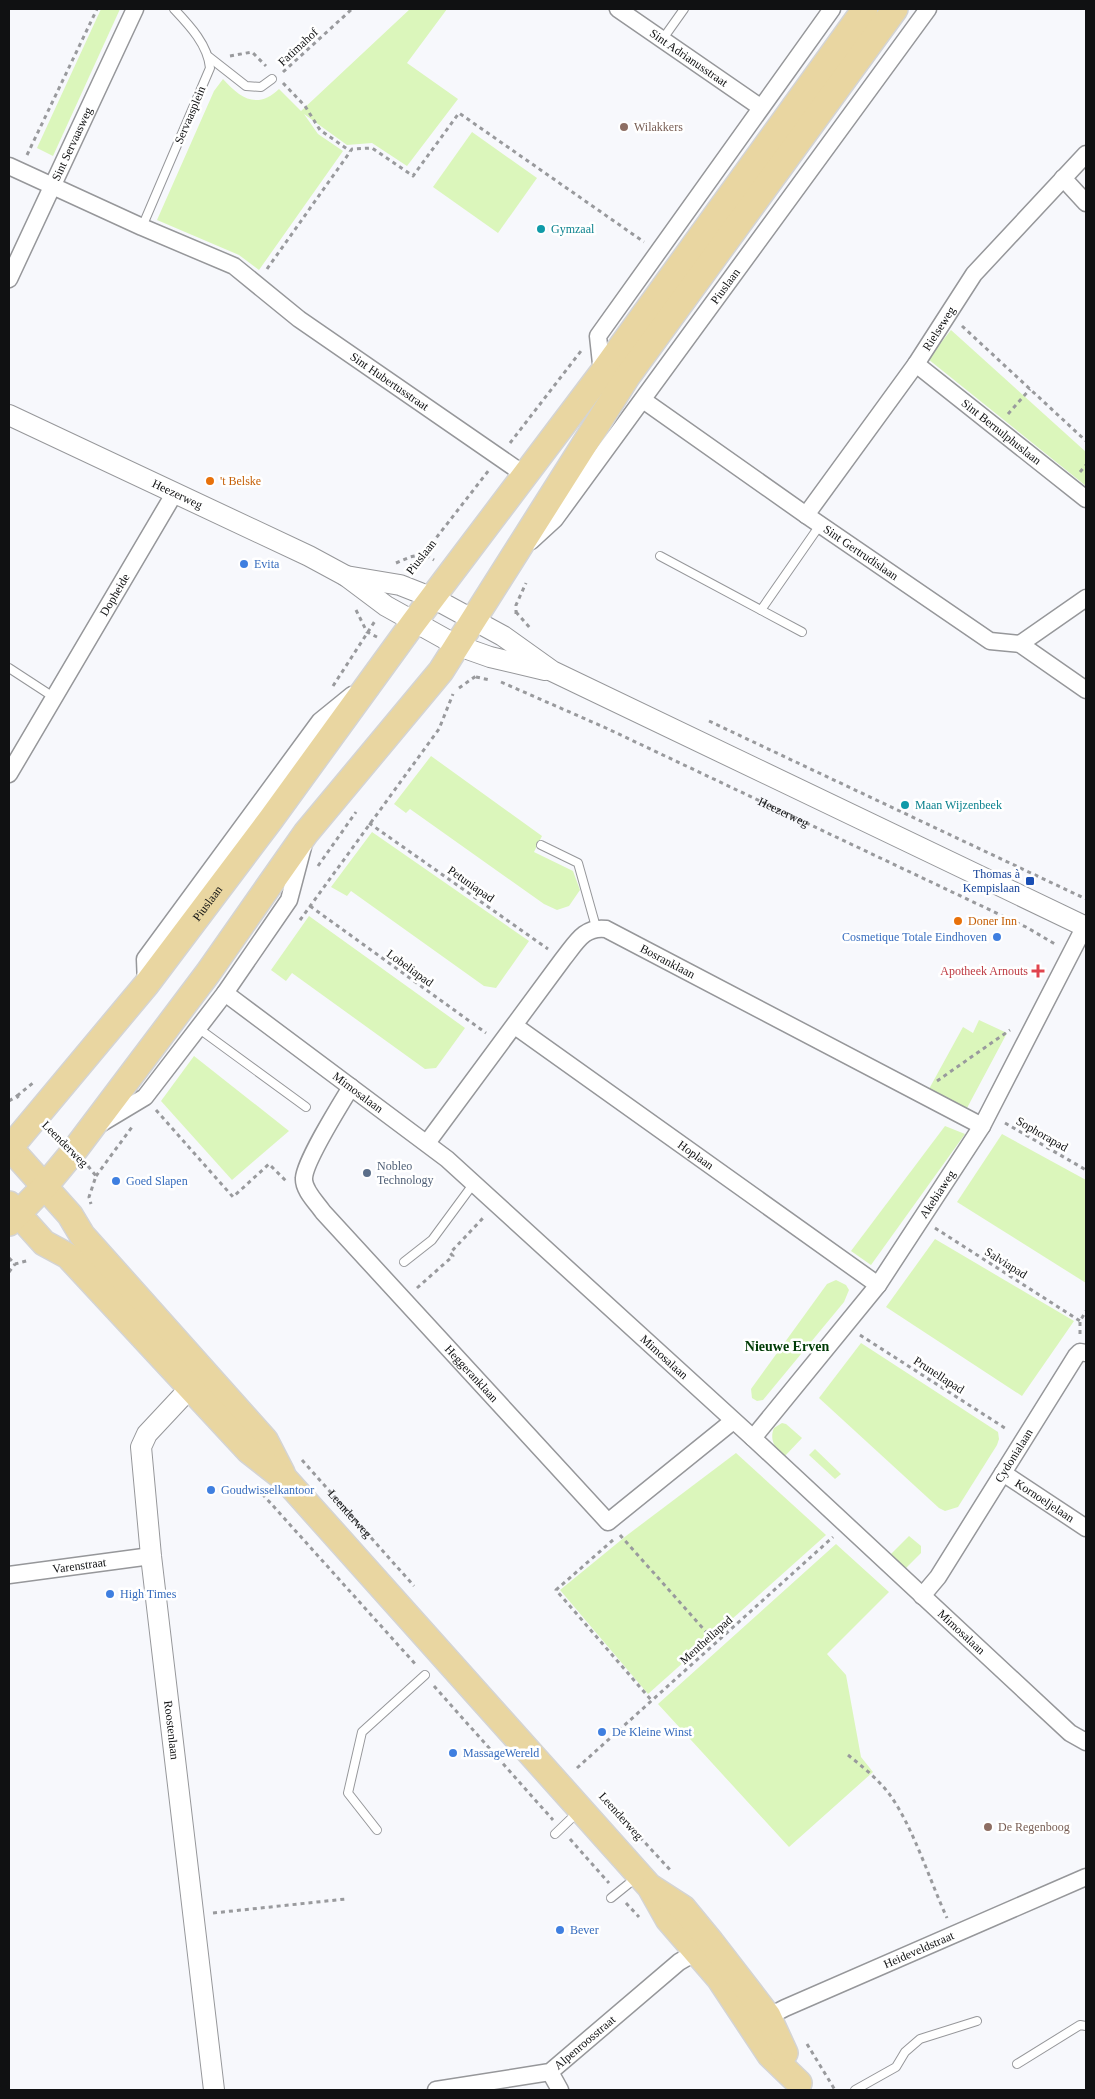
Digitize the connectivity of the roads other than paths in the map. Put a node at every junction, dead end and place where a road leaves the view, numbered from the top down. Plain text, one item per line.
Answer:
1 (135, 9) edge
2 (174, 9) edge
3 (618, 9) edge
4 (684, 9) edge
5 (832, 9) edge
6 (865, 9) edge
7 (895, 9) edge
8 (928, 9) edge
9 (661, 40) junction
10 (209, 57) junction
11 (274, 76) road end
12 (760, 107) junction
13 (1086, 154) edge
14 (14, 169) edge
15 (1063, 178) junction
16 (52, 187) junction
17 (1086, 203) edge
18 (142, 227) junction
19 (9, 279) edge
20 (916, 364) junction
21 (602, 372) junction
22 (643, 400) junction
23 (9, 415) edge
24 (525, 475) junction
25 (174, 494) junction
26 (1086, 499) edge
27 (806, 515) junction
28 (820, 525) junction
29 (514, 556) junction
30 (660, 556) dead end
31 (346, 576) junction
32 (432, 598) junction
33 (1086, 598) edge
34 (761, 610) junction
35 (472, 619) junction
36 (414, 622) junction
37 (802, 632) dead end
38 (1020, 644) junction
39 (456, 645) junction
40 (9, 668) edge
41 (552, 672) junction
42 (1086, 690) edge
43 (55, 698) junction
44 (9, 774) edge
45 (306, 833) junction
46 (541, 845) dead end
47 (1086, 925) edge
48 (596, 927) junction
49 (225, 993) junction
50 (514, 1026) junction
51 (198, 1028) junction
52 (351, 1087) junction
53 (306, 1107) dead end
54 (986, 1120) junction
55 (90, 1130) junction
56 (426, 1143) junction
57 (9, 1149) edge
58 (474, 1183) junction
59 (45, 1186) junction
60 (12, 1214) edge
61 (404, 1262) dead end
62 (878, 1285) junction
63 (1083, 1352) edge
64 (190, 1388) junction
65 (733, 1421) junction
66 (752, 1438) junction
67 (1003, 1473) junction
68 (286, 1480) junction
69 (1086, 1528) edge
70 (152, 1556) junction
71 (9, 1575) edge
72 (922, 1596) junction
73 (425, 1675) road end
74 (1086, 1742) edge
75 (581, 1810) junction
76 (377, 1830) dead end
77 (558, 1831) road end
78 (1086, 1876) edge
79 (645, 1881) junction
80 (614, 1896) road end
81 (704, 1947) junction
82 (976, 2021) dead end
83 (760, 2022) junction
84 (1086, 2026) edge
85 (1017, 2064) dead end
86 (550, 2072) junction
87 (802, 2087) edge
88 (214, 2090) edge
89 (436, 2090) edge
90 (560, 2090) edge
91 (855, 2090) edge

1 - 16 street, Sint Servaasweg
2 - 10 lane
3 - 9 street, Sint Adrianusstraat
4 - 9 lane
5 - 12 street
6 - 21 main road, Piuslaan
7 - 29 main road, Piuslaan
8 - 22 street, Piuslaan
9 - 12 street, Sint Adrianusstraat
10 - 11 lane
10 - 18 lane, Servaasplein
12 - 21 street
13 - 15 street, Rielseweg
14 - 16 street, Sint Hubertusstraat
15 - 17 street
15 - 20 street, Rielseweg
16 - 18 street, Sint Hubertusstraat
16 - 19 street, Sint Servaasweg
18 - 24 street, Sint Hubertusstraat
20 - 26 street, Sint Bernulphuslaan
20 - 27 street, Rielseweg
21 - 24 main road, Piuslaan
22 - 27 street, Sint Gertrudislaan
22 - 29 street, Piuslaan
23 - 25 street, Heezerweg
24 - 32 main road, Piuslaan
25 - 31 street, Heezerweg
25 - 43 street, Dopheide
27 - 28 street, Sint Gertrudislaan
28 - 34 lane
28 - 38 street, Sint Gertrudislaan
29 - 35 main road, Piuslaan
30 - 34 lane
31 - 32 street, Heezerweg
31 - 36 street, Heezerweg
32 - 35 street, Heezerweg
32 - 36 main road, Piuslaan
33 - 38 street
34 - 37 lane
35 - 39 main road, Piuslaan
35 - 41 street, Heezerweg
36 - 39 street, Heezerweg
36 - 57 main road, Piuslaan
38 - 42 street, Sint Gertrudislaan
39 - 41 street, Heezerweg
39 - 45 main road, Piuslaan
40 - 43 lane
41 - 47 street, Heezerweg
43 - 44 street, Dopheide
45 - 49 street, Piuslaan
45 - 55 main road, Piuslaan
46 - 48 lane
47 - 54 street, Akebiaweg
48 - 50 street
48 - 54 street, Bosranklaan
49 - 51 street, Piuslaan
49 - 52 street, Mimosalaan
50 - 56 street
50 - 62 street, Hoplaan
51 - 53 lane
51 - 55 street, Piuslaan
52 - 56 street, Mimosalaan
52 - 65 street, Heggeranklaan
54 - 62 street, Akebiaweg
55 - 59 main road, Piuslaan
56 - 58 street, Mimosalaan
57 - 59 main road, Leenderweg
58 - 61 lane
58 - 65 street, Mimosalaan
59 - 60 main road, Piuslaan
59 - 68 main road, Leenderweg
60 - 64 main road, Leenderweg
62 - 66 street, Akebiaweg
63 - 67 street, Cydonialaan
64 - 68 main road, Leenderweg
64 - 70 street, Roostenlaan
65 - 66 street, Mimosalaan
66 - 72 street, Mimosalaan
67 - 69 street, Kornoeljelaan
67 - 72 street, Cydonialaan
68 - 75 main road, Leenderweg
70 - 71 street, Varenstraat
70 - 88 street, Roostenlaan
72 - 74 street, Mimosalaan
73 - 76 lane
75 - 77 lane
75 - 79 main road, Leenderweg
78 - 83 street, Heideveldstraat
79 - 80 lane
79 - 81 main road, Leenderweg
81 - 83 main road, Leenderweg
81 - 86 street, Alpenroosstraat
82 - 91 lane
83 - 87 main road, Leenderweg
84 - 85 lane
86 - 89 street, Alpenroosstraat
86 - 90 street

